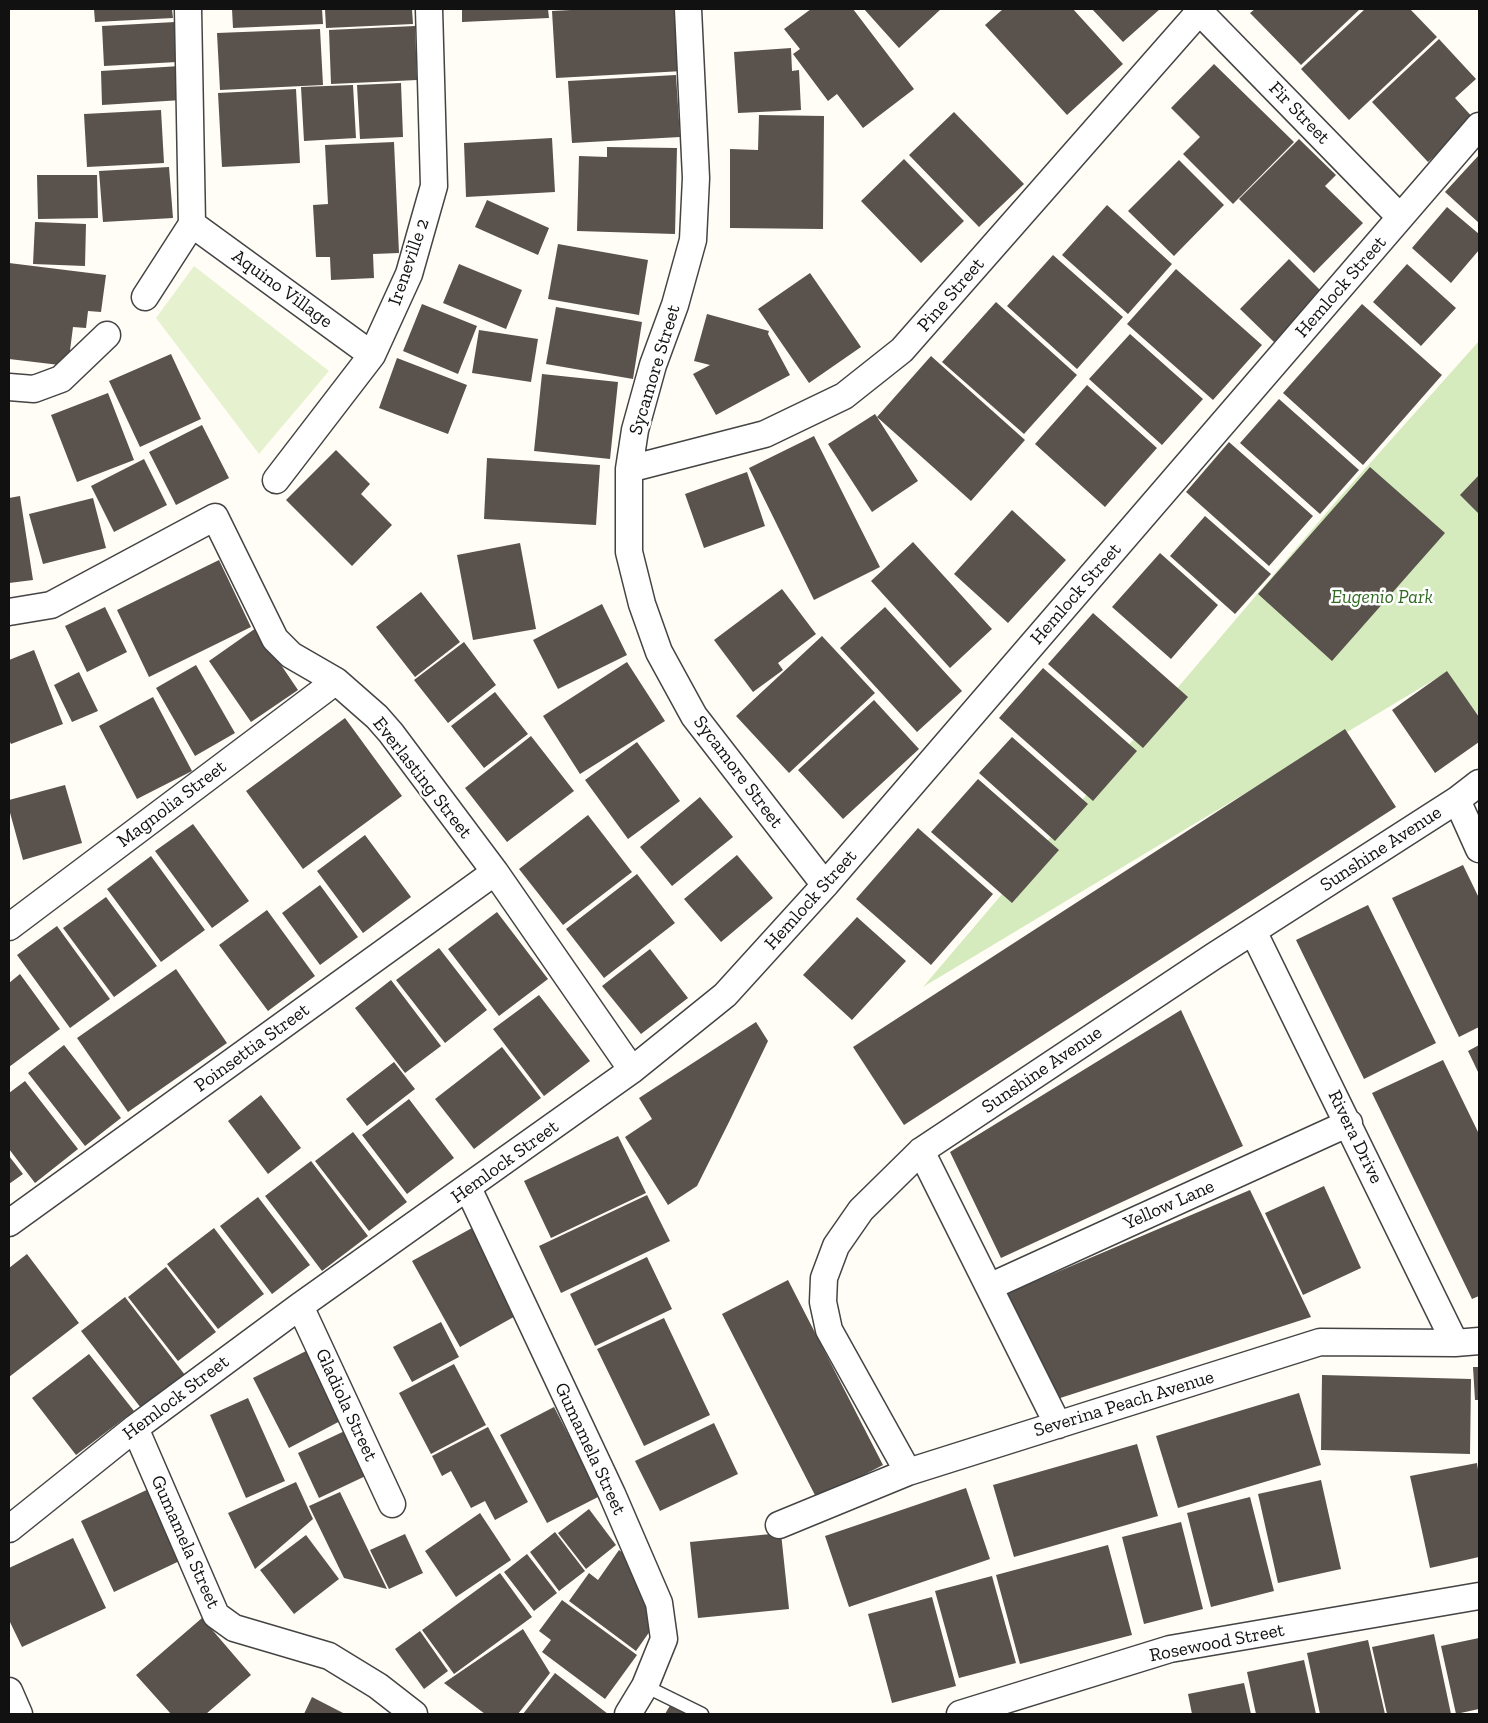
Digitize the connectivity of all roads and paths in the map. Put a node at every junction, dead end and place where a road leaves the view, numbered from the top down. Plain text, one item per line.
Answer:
1 (188, 9) edge
2 (429, 9) edge
3 (688, 9) edge
4 (1198, 10) edge
5 (1479, 126) edge
6 (1400, 217) junction
7 (192, 224) junction
8 (144, 297) dead end
9 (107, 334) dead end
10 (372, 355) junction
11 (9, 387) edge
12 (629, 469) junction
13 (276, 480) dead end
14 (9, 612) edge
15 (336, 681) junction
16 (1479, 783) edge
17 (1457, 800) junction
18 (1479, 849) edge
19 (494, 872) junction
20 (825, 885) junction
21 (9, 927) edge
22 (1253, 931) junction
23 (632, 1070) junction
24 (1349, 1123) junction
25 (921, 1151) junction
26 (468, 1188) junction
27 (9, 1223) edge
28 (989, 1287) junction
29 (300, 1306) junction
30 (1467, 1342) edge
31 (1058, 1425) junction
32 (135, 1428) junction
33 (908, 1472) junction
34 (392, 1504) dead end
35 (779, 1525) dead end
36 (9, 1529) edge
37 (1479, 1596) edge
38 (645, 1686) junction
39 (9, 1691) edge
40 (20, 1714) edge
41 (414, 1714) edge
42 (628, 1714) edge
43 (702, 1714) edge
44 (960, 1714) edge

1 - 7 street
2 - 10 street, Ireneville 2
3 - 12 street, Sycamore Street
4 - 6 street, Fir Street
4 - 12 street, Pine Street
5 - 6 street, Hemlock Street
6 - 20 street, Hemlock Street
7 - 8 street
7 - 10 street, Aquino Village
9 - 11 street
10 - 13 street, Ireneville 2
12 - 20 street, Sycamore Street
14 - 15 street, Everlasting Street
15 - 19 street, Everlasting Street
15 - 21 street, Magnolia Street
16 - 17 street, Sunshine Avenue
17 - 18 street
17 - 22 street, Sunshine Avenue
19 - 23 street, Everlasting Street
19 - 27 street, Poinsettia Street
20 - 23 street, Hemlock Street
22 - 24 street, Rivera Drive
22 - 25 street, Sunshine Avenue
23 - 26 street, Hemlock Street
24 - 28 street, Yellow Lane
24 - 30 street, Rivera Drive
25 - 28 street
25 - 33 street, Sunshine Avenue
26 - 29 street, Hemlock Street
26 - 38 street, Gumamela Street
28 - 31 street
29 - 32 street, Hemlock Street
29 - 34 street, Gladiola Street
30 - 31 street, Severina Peach Avenue
31 - 33 street, Severina Peach Avenue
32 - 36 street, Hemlock Street
32 - 41 street, Gumamela Street
33 - 35 street, Severina Peach Avenue
37 - 44 street, Rosewood Street
38 - 42 street, Gumamela Street
38 - 43 lane
39 - 40 street

